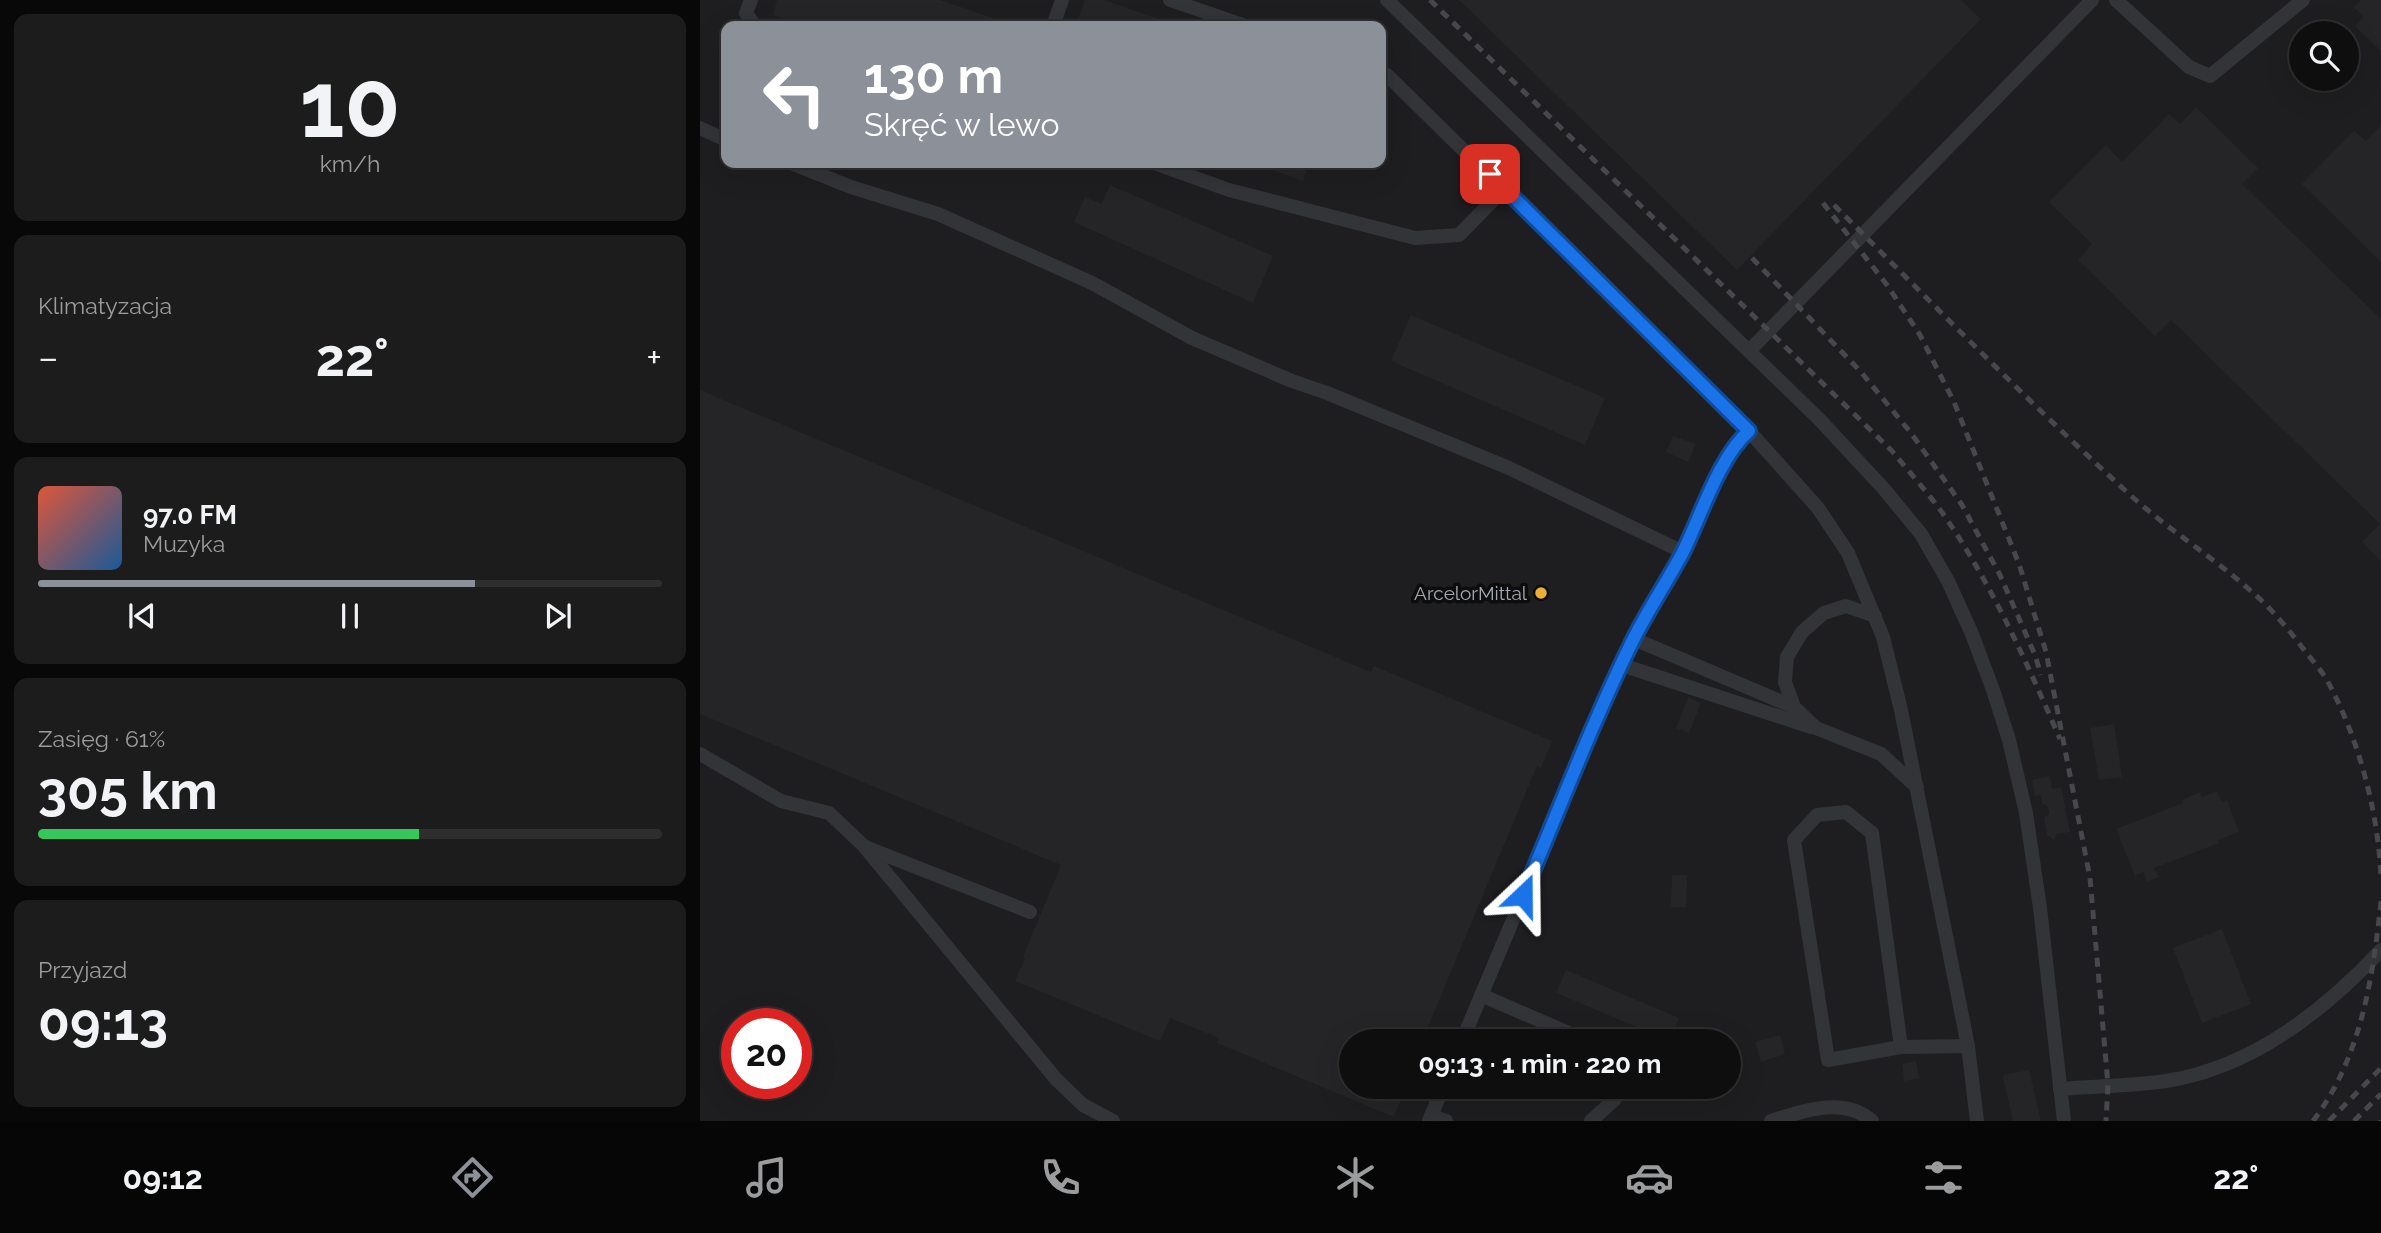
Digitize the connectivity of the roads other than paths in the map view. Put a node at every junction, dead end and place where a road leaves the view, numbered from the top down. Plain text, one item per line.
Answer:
1 (751, 0) edge
2 (1062, 0) edge
3 (1170, 0) edge
4 (1387, 0) edge
5 (2092, 0) edge
6 (2116, 0) edge
7 (2303, 0) edge
8 (752, 21) edge
9 (1055, 21) edge
10 (1231, 21) edge
11 (1386, 75) edge
12 (700, 128) edge
13 (721, 138) edge
14 (804, 168) edge
15 (1168, 168) edge
16 (1505, 188) junction
17 (1749, 351) junction
18 (1749, 431) junction
19 (1683, 552) junction
20 (1875, 616) junction
21 (1634, 639) junction
22 (1622, 665) junction
23 (1794, 707) junction
24 (1816, 728) junction
25 (700, 754) edge
26 (1918, 788) junction
27 (864, 846) junction
28 (1030, 912) dead end
29 (2381, 950) edge
30 (1482, 995) junction
31 (1467, 1029) edge
32 (1560, 1029) edge
33 (1968, 1046) junction
34 (1900, 1047) junction
35 (2060, 1089) junction
36 (1438, 1099) edge
37 (1615, 1099) edge
38 (1083, 1105) junction
39 (1430, 1118) edge
40 (1095, 1121) edge
41 (1113, 1121) edge
42 (1446, 1121) edge
43 (1591, 1121) edge
44 (1771, 1121) edge
45 (1872, 1121) edge
46 (1977, 1121) edge
47 (2064, 1121) edge

1 - 8 lane
2 - 9 lane
3 - 10 lane
4 - 17 lane
5 - 17 lane
6 - 7 lane
11 - 16 lane
12 - 13 lane
14 - 19 lane
15 - 16 lane
16 - 18 lane
17 - 35 lane
18 - 19 lane
18 - 20 lane
19 - 21 lane
20 - 23 lane
20 - 26 lane
21 - 22 lane
21 - 23 lane
22 - 24 lane
22 - 30 lane
23 - 24 lane
24 - 26 lane
25 - 27 lane
26 - 33 lane
27 - 28 lane
27 - 38 lane
29 - 35 lane
30 - 31 lane
30 - 32 lane
33 - 34 lane
33 - 46 lane
34 - 34 lane
35 - 47 lane
36 - 39 lane
37 - 43 lane
38 - 40 lane
38 - 41 lane
39 - 42 lane
44 - 45 lane

